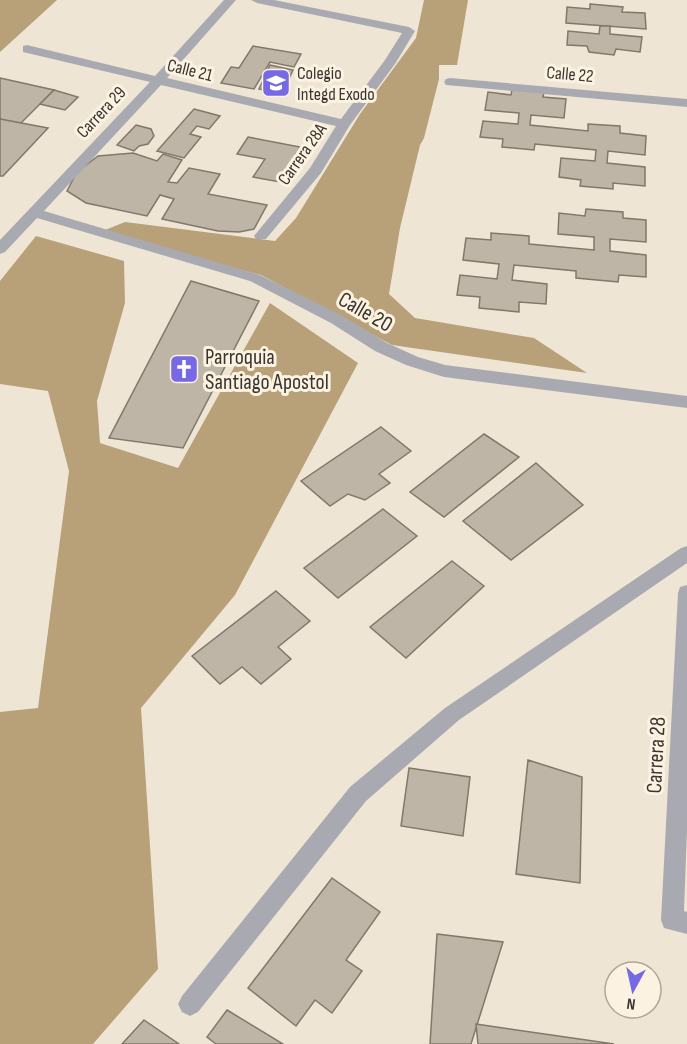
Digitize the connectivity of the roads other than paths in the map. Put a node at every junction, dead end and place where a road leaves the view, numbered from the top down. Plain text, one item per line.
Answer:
1 (230, 0) edge
2 (257, 0) edge
3 (27, 49) dead end
4 (157, 80) junction
5 (450, 82) dead end
6 (687, 103) edge
7 (344, 124) junction
8 (35, 213) junction
9 (261, 236) dead end
10 (0, 249) edge
11 (687, 402) edge
12 (687, 553) edge
13 (687, 593) edge
14 (679, 921) edge
15 (190, 1004) dead end

1 - 4 street, Carrera 29
2 - 7 street, Carrera 28A
3 - 4 street, Calle 21
4 - 7 street, Calle 21
4 - 8 street, Carrera 29
5 - 6 street, Calle 22
7 - 9 street, Carrera 28A
8 - 10 street, Carrera 29
8 - 11 street, Calle 20
12 - 15 street
13 - 14 street, Carrera 28

